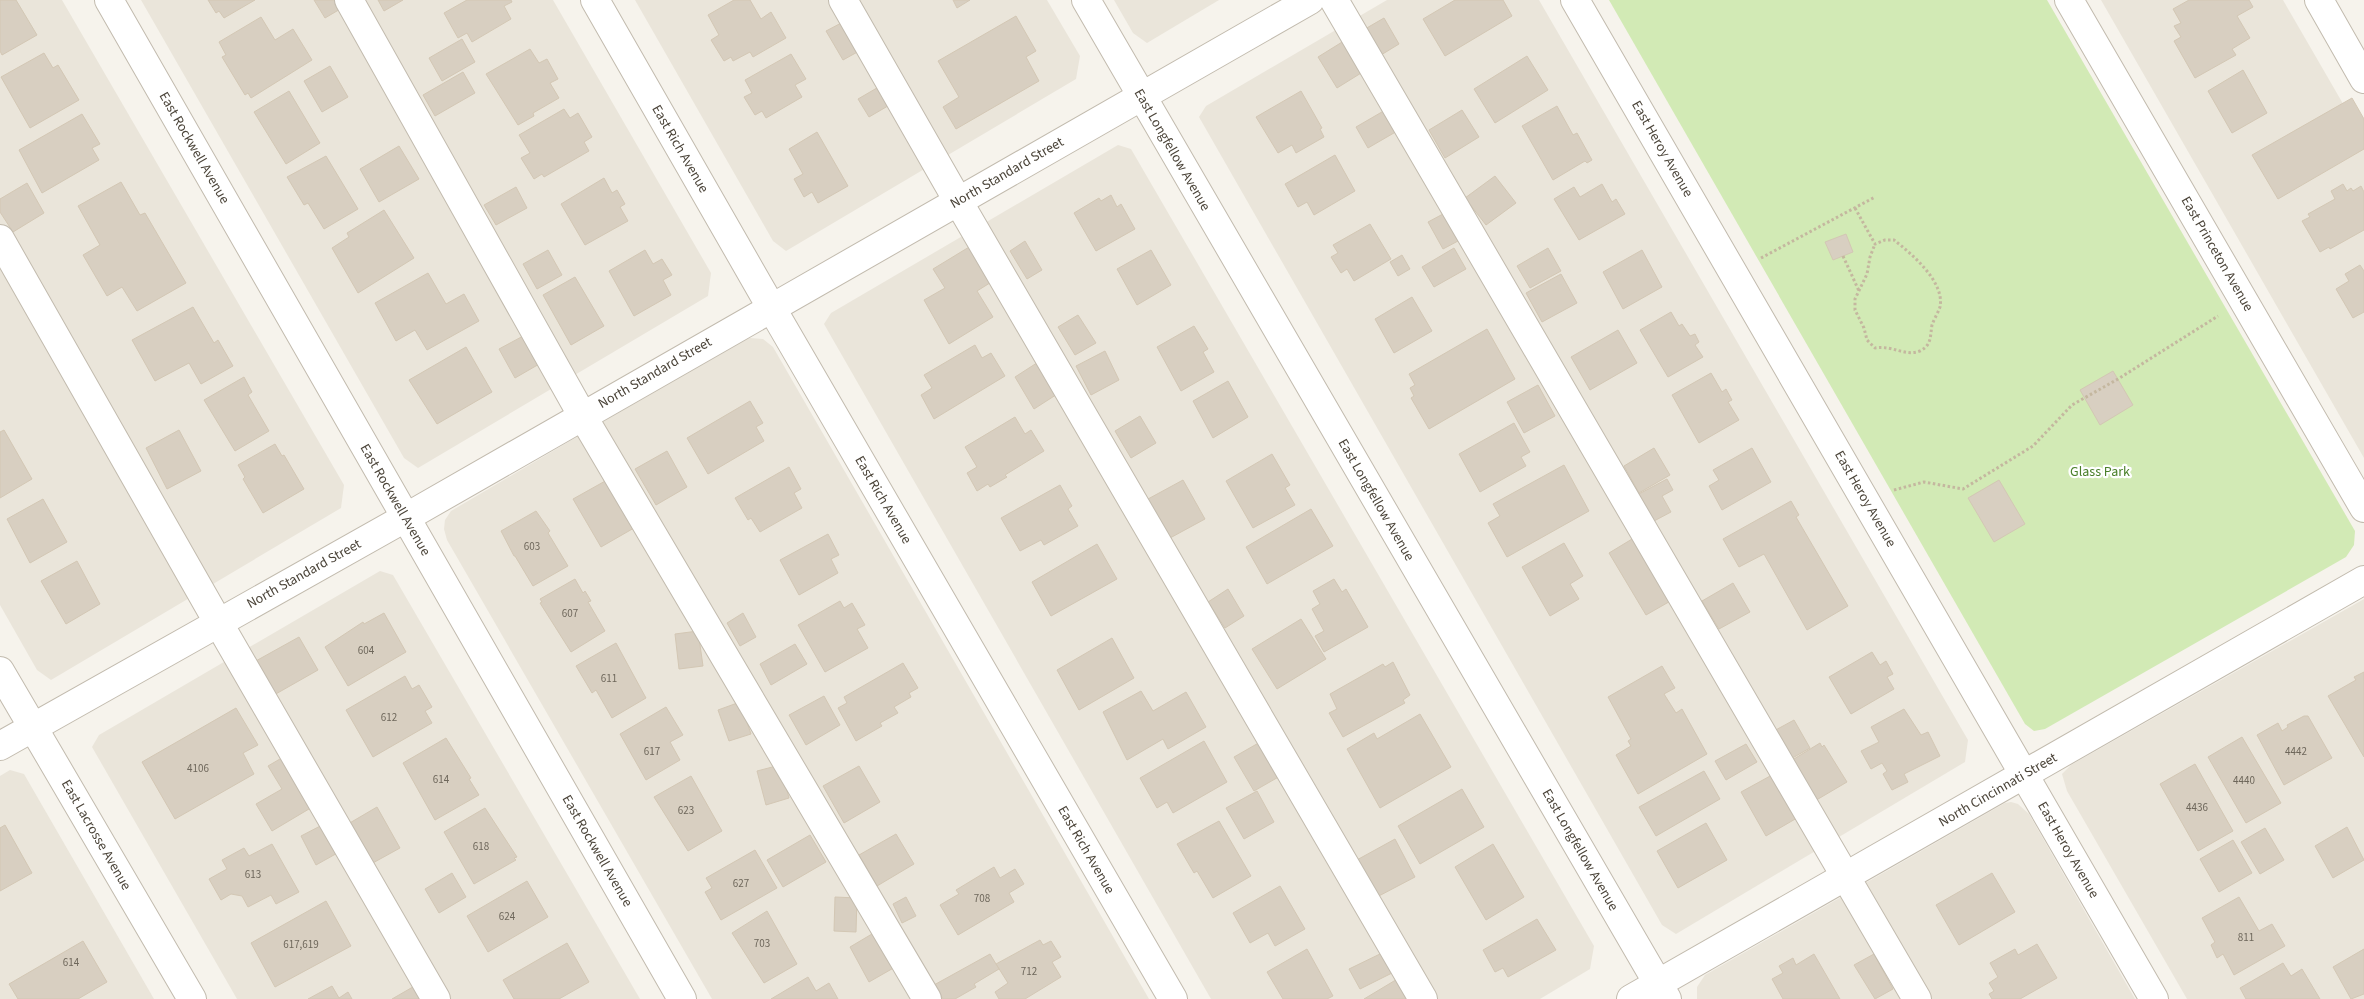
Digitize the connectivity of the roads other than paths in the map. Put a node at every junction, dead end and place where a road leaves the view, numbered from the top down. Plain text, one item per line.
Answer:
1 (109, 0) edge
2 (349, 0) edge
3 (595, 0) edge
4 (843, 0) edge
5 (1086, 0) edge
6 (1310, 0) edge
7 (1334, 0) edge
8 (1575, 0) edge
9 (2069, 0) edge
10 (2319, 0) edge
11 (2364, 79) edge
12 (1142, 97) junction
13 (958, 201) junction
14 (0, 239) edge
15 (770, 307) junction
16 (582, 416) junction
17 (2364, 508) edge
18 (405, 518) junction
19 (2364, 580) edge
20 (218, 622) junction
21 (0, 671) edge
22 (32, 727) junction
23 (0, 746) edge
24 (2025, 775) junction
25 (1846, 876) junction
26 (1662, 991) edge
27 (192, 999) edge
28 (436, 999) edge
29 (682, 999) edge
30 (928, 999) edge
31 (1172, 999) edge
32 (1423, 999) edge
33 (1631, 999) edge
34 (1917, 999) edge
35 (2154, 999) edge

1 - 18 street, East Rockwell Avenue
2 - 16 street
3 - 15 street, East Rich Avenue
4 - 13 street
5 - 12 street, East Longfellow Avenue
6 - 12 street, North Standard Street
7 - 25 street
8 - 24 street, East Heroy Avenue
9 - 17 street, East Princeton Avenue
10 - 11 street
12 - 13 street, North Standard Street
12 - 26 street, East Longfellow Avenue
13 - 15 street, North Standard Street
13 - 32 street
14 - 20 street
15 - 16 street, North Standard Street
15 - 31 street, East Rich Avenue
16 - 18 street, North Standard Street
16 - 30 street
18 - 20 street, North Standard Street
18 - 29 street, East Rockwell Avenue
19 - 24 street, North Cincinnati Street
20 - 22 street, North Standard Street
20 - 28 street
21 - 22 street, East Lacrosse Avenue
22 - 23 street, North Standard Street
22 - 27 street, East Lacrosse Avenue
24 - 25 street, North Cincinnati Street
24 - 35 street, East Heroy Avenue
25 - 26 street, North Cincinnati Street
25 - 34 street
26 - 33 street, North Cincinnati Street

